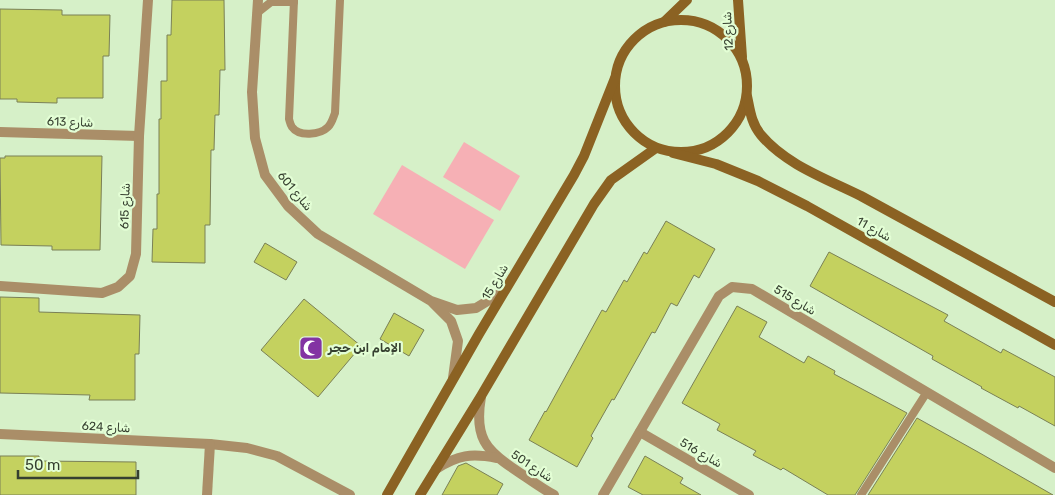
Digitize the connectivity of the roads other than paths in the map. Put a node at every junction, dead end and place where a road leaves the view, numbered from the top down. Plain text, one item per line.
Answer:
1 (148, 0) edge
2 (258, 0) edge
3 (340, 0) edge
4 (687, 0) edge
5 (738, 0) edge
6 (294, 1) edge
7 (257, 13) junction
8 (664, 22) junction
9 (742, 60) junction
10 (615, 78) junction
11 (747, 94) junction
12 (0, 132) edge
13 (139, 136) junction
14 (656, 148) junction
15 (673, 153) junction
16 (0, 286) edge
17 (504, 291) junction
18 (431, 301) junction
19 (1055, 302) edge
20 (1055, 345) edge
21 (453, 378) junction
22 (927, 392) junction
23 (481, 396) junction
24 (640, 432) junction
25 (0, 434) edge
26 (210, 444) junction
27 (496, 458) junction
28 (1055, 468) edge
29 (436, 469) junction
30 (543, 492) edge
31 (207, 495) edge
32 (350, 495) edge
33 (387, 495) edge
34 (420, 495) edge
35 (554, 495) edge
36 (603, 495) edge
37 (749, 495) edge
38 (861, 495) edge

1 - 13 street, شارع 615
2 - 7 street, شارع 601
3 - 6 lane
4 - 8 street
5 - 9 street, شارع 12
6 - 7 lane
7 - 18 street, شارع 601
8 - 9 street
8 - 10 street
9 - 11 street
10 - 14 street
10 - 17 street, شارع 15
11 - 15 street
11 - 19 street, شارع 11
12 - 13 street, شارع 613
13 - 16 street, شارع 615
14 - 15 street
14 - 23 street
15 - 20 street, شارع 11
17 - 18 street, شارع 601
17 - 21 street, شارع 15
18 - 21 street, شارع 601
21 - 33 street, شارع 15
22 - 24 street, شارع 515
22 - 28 street, شارع 515
22 - 38 lane
23 - 27 street, شارع 501
23 - 29 street
24 - 36 street, شارع 515
24 - 37 street, شارع 516
25 - 26 street, شارع 624
26 - 31 street
26 - 32 street, شارع 624
27 - 29 street, شارع 501
27 - 30 street, شارع 501
29 - 34 street
30 - 35 street, شارع 501

